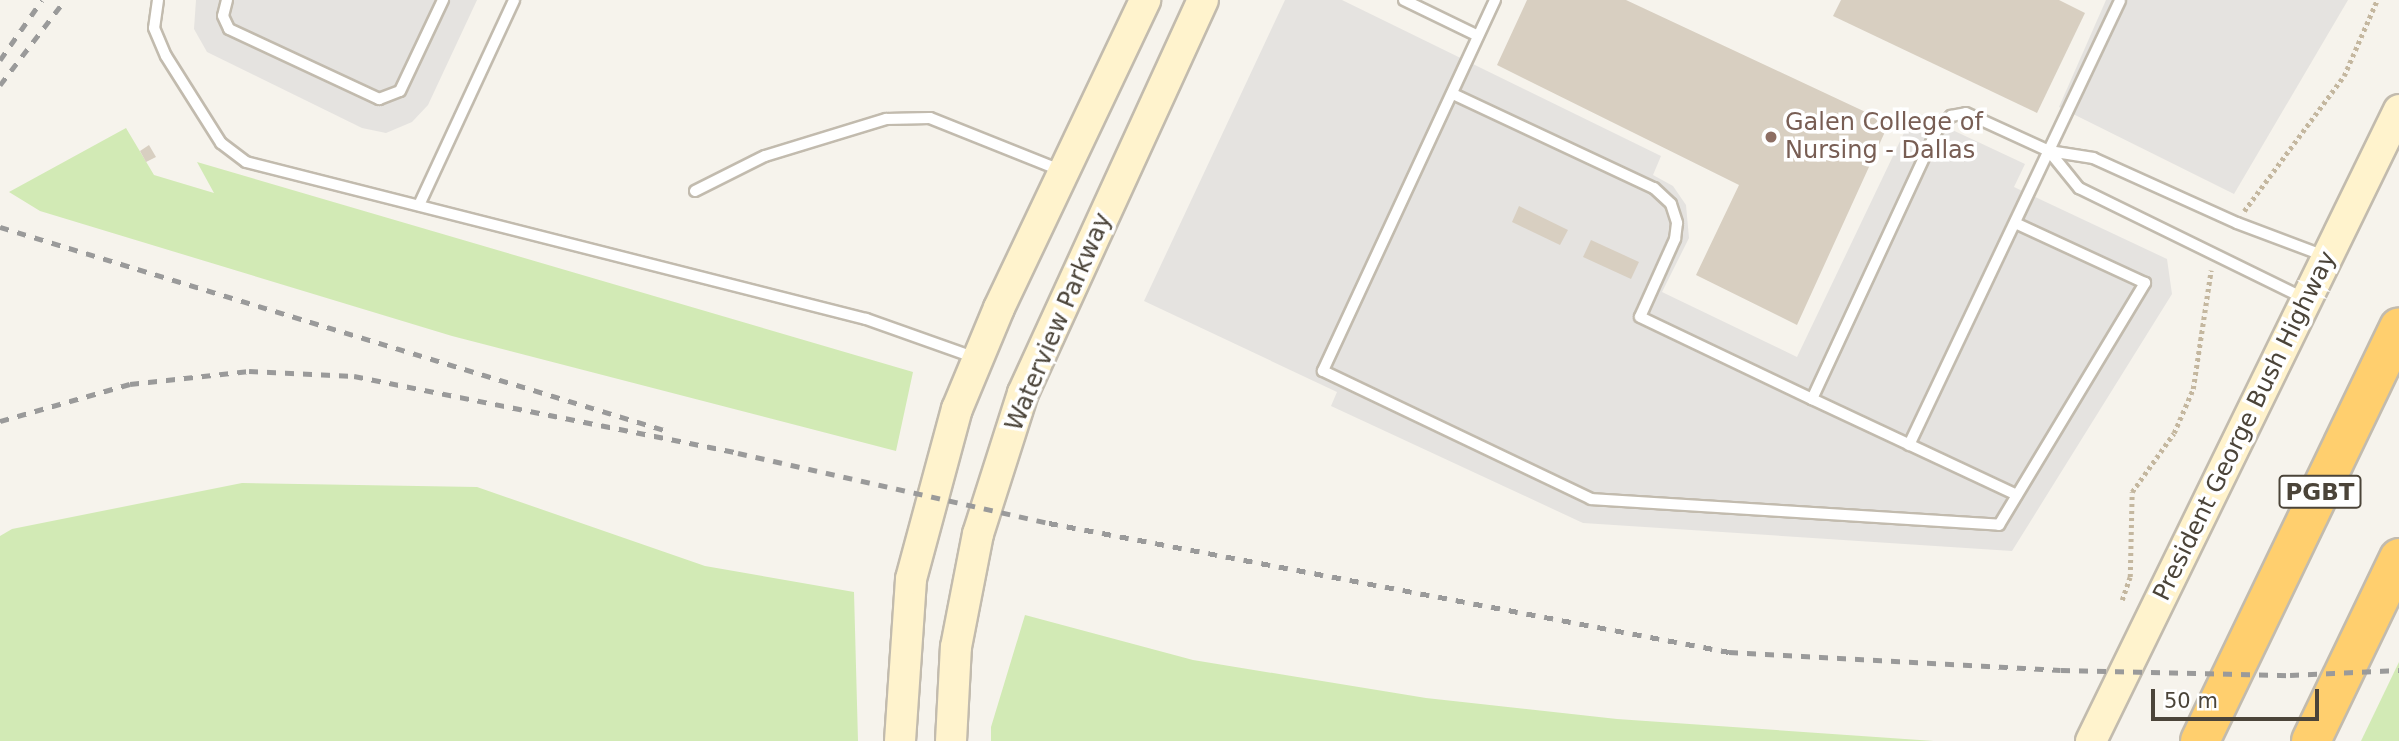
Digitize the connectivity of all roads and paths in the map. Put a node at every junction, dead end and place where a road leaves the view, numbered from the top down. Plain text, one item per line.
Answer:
1 (158, 0) edge
2 (227, 0) edge
3 (443, 0) edge
4 (514, 0) edge
5 (1144, 0) edge
6 (1203, 0) edge
7 (1404, 0) edge
8 (2120, 0) edge
9 (2377, 0) edge
10 (1492, 1) edge
11 (1478, 36) junction
12 (1453, 94) junction
13 (2399, 110) edge
14 (2049, 151) junction
15 (1063, 171) junction
16 (695, 191) dead end
17 (419, 205) junction
18 (2015, 223) junction
19 (2237, 223) junction
20 (2216, 257) junction
21 (2328, 257) junction
22 (2307, 299) junction
23 (2399, 327) edge
24 (976, 358) junction
25 (1812, 399) junction
26 (1909, 445) junction
27 (2017, 495) junction
28 (2399, 558) edge
29 (2122, 600) dead end
30 (900, 741) edge
31 (951, 741) edge
32 (2091, 741) edge
33 (2200, 741) edge
34 (2311, 741) edge

1 - 17 lane
2 - 3 lane
4 - 17 lane
5 - 15 main road
6 - 31 main road, Waterview Parkway
7 - 11 lane
8 - 14 lane
9 - 19 path
10 - 11 lane
11 - 12 lane
12 - 25 lane
12 - 27 lane
13 - 21 main road, President George Bush Highway
14 - 18 lane
14 - 19 lane
14 - 20 lane
14 - 25 lane
15 - 16 lane
15 - 24 main road
17 - 24 lane
18 - 26 lane
18 - 27 lane
19 - 21 lane
20 - 22 lane
20 - 29 path
21 - 22 main road, President George Bush Highway
22 - 32 main road, President George Bush Highway
23 - 33 highway, PGBT
24 - 30 main road
25 - 26 lane
26 - 27 lane
28 - 34 highway

